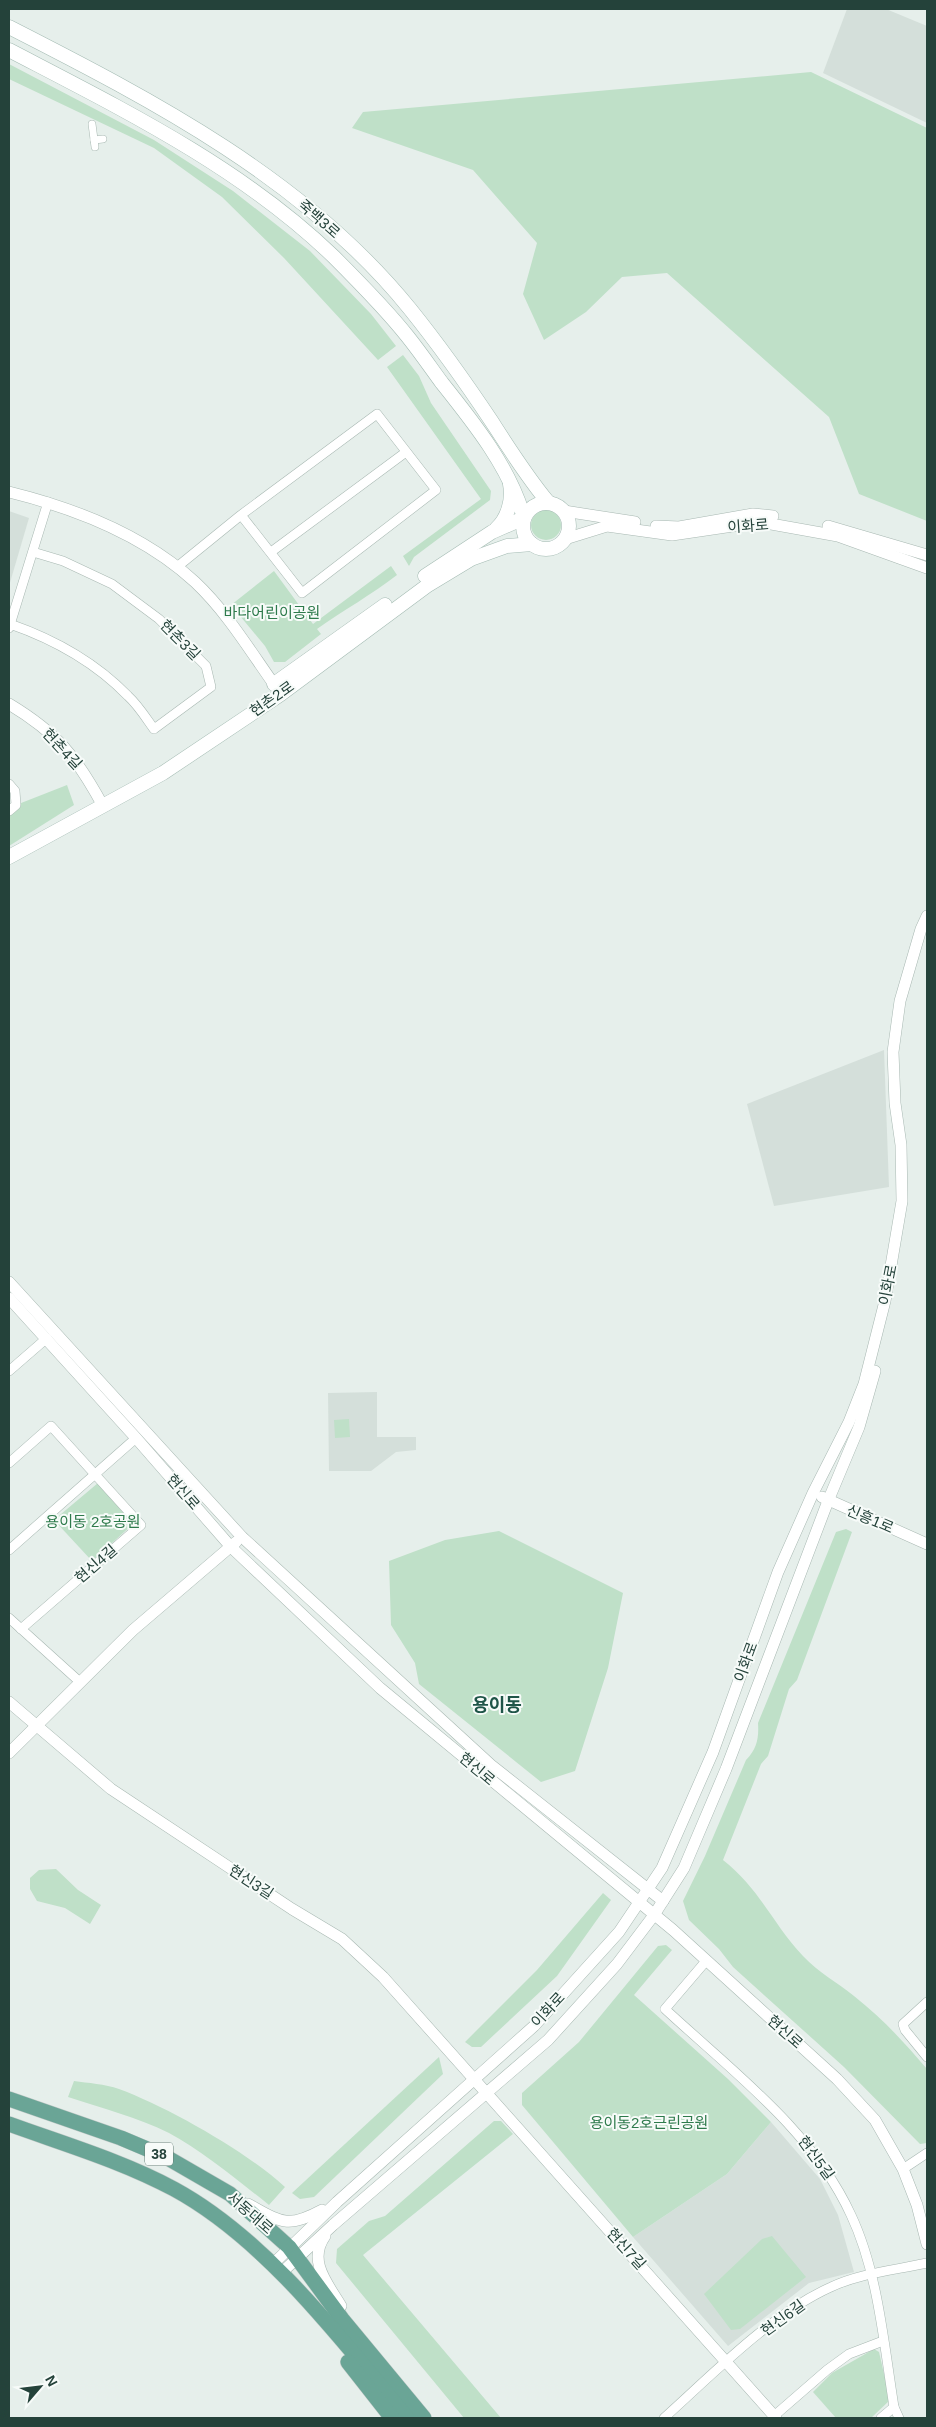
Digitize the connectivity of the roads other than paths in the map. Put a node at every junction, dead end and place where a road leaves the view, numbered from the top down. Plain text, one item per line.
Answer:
1 (9, 27) edge
2 (9, 50) edge
3 (92, 124) dead end
4 (103, 139) dead end
5 (406, 452) junction
6 (509, 479) junction
7 (9, 492) edge
8 (48, 502) junction
9 (548, 502) junction
10 (564, 511) junction
11 (241, 515) junction
12 (524, 518) junction
13 (492, 532) junction
14 (565, 539) junction
15 (532, 544) junction
16 (34, 552) junction
17 (271, 552) junction
18 (927, 555) edge
19 (176, 567) junction
20 (927, 568) edge
21 (10, 626) edge
22 (278, 689) junction
23 (9, 704) edge
24 (9, 784) edge
25 (102, 806) junction
26 (9, 811) edge
27 (9, 857) edge
28 (927, 916) edge
29 (927, 932) edge
30 (9, 1282) edge
31 (9, 1298) edge
32 (47, 1338) junction
33 (9, 1371) edge
34 (136, 1438) junction
35 (9, 1463) edge
36 (95, 1473) junction
37 (813, 1493) junction
38 (828, 1501) junction
39 (242, 1537) junction
40 (927, 1544) edge
41 (231, 1547) junction
42 (9, 1550) edge
43 (9, 1618) edge
44 (21, 1630) junction
45 (80, 1682) junction
46 (9, 1702) edge
47 (37, 1726) junction
48 (9, 1753) edge
49 (647, 1890) junction
50 (663, 1901) junction
51 (638, 1902) junction
52 (654, 1915) junction
53 (706, 1961) junction
54 (927, 2002) edge
55 (927, 2057) edge
56 (475, 2081) junction
57 (486, 2093) junction
58 (9, 2099) edge
59 (9, 2124) edge
60 (927, 2153) edge
61 (903, 2169) junction
62 (230, 2194) junction
63 (337, 2202) junction
64 (332, 2225) junction
65 (927, 2244) edge
66 (296, 2256) junction
67 (927, 2262) edge
68 (276, 2269) junction
69 (871, 2275) junction
70 (341, 2306) junction
71 (883, 2341) junction
72 (727, 2362) junction
73 (894, 2407) junction
74 (775, 2417) edge
75 (392, 2418) edge
76 (407, 2418) edge
77 (424, 2418) edge
78 (435, 2418) edge
79 (664, 2418) edge
80 (881, 2418) edge
81 (899, 2418) edge

1 - 9 main road, 죽백3로
2 - 6 main road, 죽백3로
3 - 4 street
5 - 11 street
5 - 17 street
5 - 17 street
6 - 12 main road, 죽백3로
6 - 13 main road
7 - 8 street
8 - 16 street
8 - 19 street
9 - 10 main road
9 - 12 main road
10 - 14 main road
10 - 18 street, 이화로
11 - 17 street
11 - 19 street
12 - 13 main road, 현촌2로
12 - 15 main road
13 - 22 main road, 현촌2로
14 - 15 main road
14 - 20 street, 이화로
15 - 22 main road, 현촌2로
16 - 21 street
16 - 21 street, 현촌3길
19 - 22 street
22 - 25 main road, 현촌2로
23 - 25 street, 현촌4길
24 - 26 street
25 - 27 main road, 현촌2로
28 - 37 street, 이화로
29 - 38 street, 이화로
30 - 39 street, 현신로
31 - 32 street, 현신로
32 - 33 street
32 - 34 street, 현신로
34 - 36 street
34 - 41 street, 현신로
35 - 36 street, 현신4길
36 - 42 street
36 - 44 street, 현신4길
37 - 38 street, 신흥1로
37 - 49 street, 이화로
38 - 40 street, 신흥1로
38 - 50 street, 이화로
39 - 41 street
39 - 49 street, 현신로
41 - 45 street
41 - 51 street, 현신로
43 - 44 street
44 - 45 street
45 - 47 street
46 - 47 street, 현신3길
47 - 48 street
47 - 56 street, 현신3길
49 - 50 street, 현신로
49 - 51 street, 이화로
50 - 52 street, 이화로
51 - 52 street, 현신로
51 - 56 street, 이화로
52 - 53 street, 현신로
52 - 57 street, 이화로
53 - 61 street, 현신로
53 - 69 street, 현신5길
54 - 55 street
56 - 57 street, 현신7길
56 - 63 street, 이화로
57 - 64 street, 이화로
57 - 72 street, 현신7길
58 - 62 main road, 서동대로 / 38
59 - 68 main road, 서동대로 / 38
60 - 61 street
61 - 65 street, 현신로
62 - 63 street
62 - 66 main road, 서동대로 / 38
63 - 66 street, 이화로
64 - 66 street
64 - 70 street
66 - 68 street
66 - 70 main road
66 - 77 main road, 서동대로 / 38
67 - 69 street, 현신6길
68 - 75 main road
68 - 76 main road, 서동대로 / 38
69 - 71 street, 현신5길
69 - 72 street, 현신6길
70 - 78 main road
71 - 73 street, 현신5길
71 - 74 street
72 - 74 street, 현신7길
72 - 79 street, 현신6길
73 - 80 street
73 - 81 street, 현신5길

